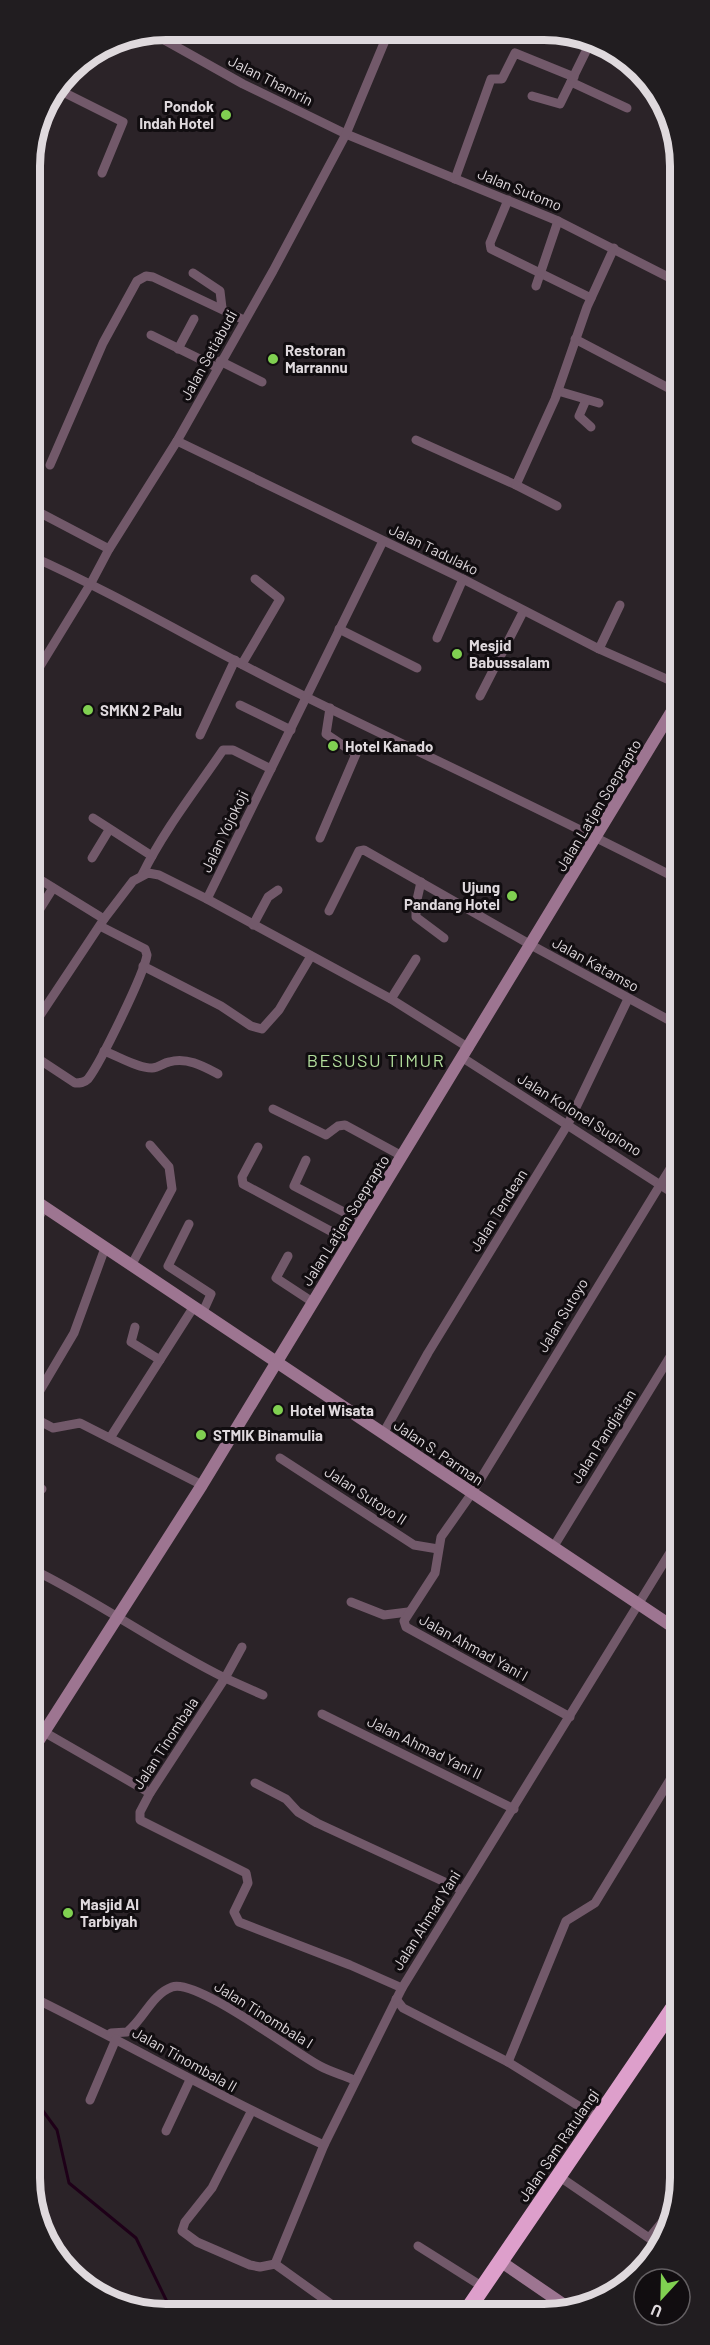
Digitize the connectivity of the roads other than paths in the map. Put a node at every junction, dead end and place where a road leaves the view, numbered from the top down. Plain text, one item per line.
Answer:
1 (385, 40) edge
2 (166, 41) edge
3 (588, 48) edge
4 (573, 80) junction
5 (64, 93) edge
6 (532, 96) dead end
7 (627, 108) dead end
8 (346, 134) junction
9 (102, 173) dead end
10 (455, 179) junction
11 (508, 201) junction
12 (558, 221) junction
13 (614, 248) junction
14 (193, 273) dead end
15 (541, 275) junction
16 (670, 278) edge
17 (536, 286) dead end
18 (591, 298) junction
19 (222, 308) junction
20 (194, 319) dead end
21 (244, 320) junction
22 (151, 335) dead end
23 (575, 339) junction
24 (178, 349) junction
25 (218, 364) junction
26 (262, 382) dead end
27 (670, 389) edge
28 (558, 391) junction
29 (586, 400) junction
30 (599, 403) dead end
31 (591, 427) dead end
32 (416, 440) dead end
33 (177, 441) junction
34 (50, 465) dead end
35 (516, 485) junction
36 (557, 506) dead end
37 (41, 513) edge
38 (382, 541) junction
39 (108, 549) junction
40 (41, 560) edge
41 (255, 579) dead end
42 (463, 579) junction
43 (91, 583) junction
44 (620, 605) dead end
45 (523, 612) junction
46 (339, 628) junction
47 (437, 638) dead end
48 (599, 649) junction
49 (238, 662) junction
50 (41, 665) edge
51 (417, 668) dead end
52 (670, 680) edge
53 (480, 696) dead end
54 (306, 698) junction
55 (240, 705) dead end
56 (330, 708) junction
57 (670, 715) edge
58 (291, 730) junction
59 (200, 735) dead end
60 (271, 770) junction
61 (93, 818) dead end
62 (108, 830) junction
63 (596, 836) junction
64 (320, 838) dead end
65 (152, 856) junction
66 (92, 858) dead end
67 (142, 875) junction
68 (670, 875) edge
69 (41, 880) edge
70 (421, 882) junction
71 (53, 888) junction
72 (278, 890) dead end
73 (207, 899) junction
74 (41, 908) edge
75 (328, 911) dead end
76 (102, 922) junction
77 (253, 925) junction
78 (444, 938) dead end
79 (531, 945) junction
80 (311, 956) junction
81 (416, 959) dead end
82 (143, 966) junction
83 (391, 999) junction
84 (628, 999) junction
85 (41, 1015) edge
86 (670, 1021) edge
87 (104, 1051) junction
88 (466, 1053) junction
89 (41, 1060) edge
90 (218, 1074) dead end
91 (273, 1109) dead end
92 (568, 1124) junction
93 (150, 1145) dead end
94 (258, 1147) dead end
95 (402, 1156) junction
96 (306, 1160) dead end
97 (670, 1170) edge
98 (661, 1184) junction
99 (669, 1190) edge
100 (40, 1204) edge
101 (45, 1207) junction
102 (40, 1215) edge
103 (361, 1221) junction
104 (189, 1224) dead end
105 (349, 1241) junction
106 (105, 1248) junction
107 (288, 1256) dead end
108 (131, 1266) junction
109 (168, 1266) junction
110 (158, 1284) junction
111 (311, 1301) junction
112 (197, 1311) junction
113 (135, 1327) dead end
114 (669, 1358) edge
115 (160, 1360) junction
116 (277, 1360) junction
117 (40, 1390) edge
118 (40, 1421) edge
119 (384, 1432) junction
120 (111, 1438) junction
121 (280, 1458) dead end
122 (202, 1485) junction
123 (472, 1493) junction
124 (554, 1546) junction
125 (438, 1549) junction
126 (669, 1555) edge
127 (40, 1573) edge
128 (351, 1602) dead end
129 (640, 1605) junction
130 (408, 1612) junction
131 (116, 1617) junction
132 (669, 1625) edge
133 (242, 1647) dead end
134 (225, 1678) junction
135 (262, 1695) dead end
136 (322, 1714) dead end
137 (570, 1717) junction
138 (44, 1732) junction
139 (40, 1738) edge
140 (669, 1781) edge
141 (255, 1783) dead end
142 (150, 1793) junction
143 (514, 1809) junction
144 (462, 1890) junction
145 (402, 1988) junction
146 (396, 1999) junction
147 (40, 2001) edge
148 (669, 2014) edge
149 (103, 2031) junction
150 (116, 2039) junction
151 (508, 2062) junction
152 (190, 2080) junction
153 (354, 2080) junction
154 (90, 2100) dead end
155 (251, 2112) junction
156 (598, 2118) junction
157 (166, 2131) dead end
158 (324, 2145) junction
159 (560, 2177) junction
160 (662, 2223) edge
161 (418, 2246) dead end
162 (500, 2261) junction
163 (275, 2264) junction
164 (483, 2287) junction
165 (561, 2303) edge
166 (331, 2304) edge
167 (471, 2304) edge

1 - 8 street, Jalan Setiabudi
2 - 8 street, Jalan Thamrin
3 - 4 street
4 - 6 street
4 - 7 street
4 - 10 street
5 - 9 street
8 - 10 street, Jalan Sutomo
8 - 21 street, Jalan Setiabudi
10 - 11 street, Jalan Sutomo
11 - 12 street, Jalan Sutomo
11 - 15 street
12 - 13 street, Jalan Sutomo
12 - 15 street
13 - 16 street, Jalan Sutomo
13 - 18 street
14 - 19 street
15 - 17 street
15 - 18 street
18 - 23 street
19 - 21 street
19 - 34 street
20 - 24 street
21 - 25 street, Jalan Setiabudi
22 - 24 street
23 - 27 street
23 - 28 street
24 - 25 street
25 - 26 street
25 - 33 street, Jalan Setiabudi
28 - 29 street
28 - 35 street
29 - 30 street
29 - 31 street
32 - 35 street
33 - 38 street, Jalan Tadulako
33 - 39 street, Jalan Setiabudi
35 - 36 street
37 - 39 street
38 - 42 street, Jalan Tadulako
38 - 46 street, Jalan Yojokoji
39 - 43 street, Jalan Setiabudi
40 - 43 street
41 - 49 street
42 - 45 street, Jalan Tadulako
42 - 47 street
43 - 49 street
43 - 50 street, Jalan Setiabudi
44 - 48 street
45 - 48 street, Jalan Tadulako
45 - 53 street
46 - 51 street
46 - 54 street, Jalan Yojokoji
48 - 52 street, Jalan Tadulako
49 - 54 street
49 - 59 street
54 - 56 street
54 - 58 street, Jalan Yojokoji
55 - 58 street
56 - 63 street
56 - 64 street
57 - 63 street, Jalan Latjen Soeprapto
58 - 60 street, Jalan Yojokoji
60 - 65 street
60 - 73 street, Jalan Yojokoji
61 - 62 street
62 - 65 street
62 - 66 street
63 - 68 street
63 - 79 street, Jalan Latjen Soeprapto
65 - 67 street
67 - 73 street
67 - 76 street
69 - 71 street
70 - 75 street, Jalan Katamso
70 - 78 street
70 - 79 street, Jalan Katamso
71 - 74 street
71 - 76 street
72 - 77 street
73 - 77 street, Jalan Kolonel Sugiono
76 - 82 street
76 - 85 street
77 - 80 street, Jalan Kolonel Sugiono
79 - 84 street, Jalan Katamso
79 - 88 street, Jalan Latjen Soeprapto
80 - 82 street
80 - 83 street, Jalan Kolonel Sugiono
81 - 83 street
82 - 87 street
83 - 88 street, Jalan Kolonel Sugiono
84 - 86 street, Jalan Katamso
84 - 92 street, Jalan Tendean
87 - 89 street
87 - 90 street
88 - 92 street, Jalan Kolonel Sugiono
88 - 95 street, Jalan Latjen Soeprapto
91 - 95 street
92 - 98 street, Jalan Kolonel Sugiono
92 - 119 street, Jalan Tendean
93 - 108 street
94 - 105 street
95 - 103 street, Jalan Latjen Soeprapto
96 - 103 street
97 - 98 street, Jalan Sutoyo
98 - 99 street, Jalan Kolonel Sugiono
98 - 123 street, Jalan Sutoyo
100 - 101 street, Jalan S. Parman
101 - 102 street
101 - 106 street, Jalan S. Parman
103 - 105 street, Jalan Latjen Soeprapto
104 - 109 street
105 - 111 street, Jalan Latjen Soeprapto
106 - 108 street, Jalan S. Parman
106 - 117 street
107 - 111 street
108 - 110 street, Jalan S. Parman
109 - 110 street
109 - 112 street
110 - 112 street, Jalan S. Parman
111 - 116 street, Jalan Latjen Soeprapto
112 - 115 street
112 - 116 street, Jalan S. Parman
113 - 115 street
114 - 124 street, Jalan Pandjaitan
115 - 120 street
116 - 119 street, Jalan S. Parman
116 - 122 street, Jalan Latjen Soeprapto
118 - 120 street
119 - 123 street, Jalan S. Parman
120 - 122 street
121 - 125 street, Jalan Sutoyo II
122 - 131 street, Jalan Latjen Soeprapto
123 - 124 street, Jalan S. Parman
123 - 125 street, Jalan Ahmad Yani I
124 - 129 street, Jalan S. Parman
125 - 130 street, Jalan Ahmad Yani I
126 - 129 street, Jalan Ahmad Yani
127 - 131 street
128 - 130 street
129 - 132 street, Jalan S. Parman
129 - 137 street, Jalan Ahmad Yani
130 - 137 street, Jalan Ahmad Yani I
131 - 134 street
131 - 138 street, Jalan Latjen Soeprapto
133 - 134 street, Jalan Tinombala
134 - 135 street
134 - 142 street, Jalan Tinombala
136 - 143 street, Jalan Ahmad Yani II
137 - 143 street, Jalan Ahmad Yani
138 - 139 street, Jalan Latjen Soeprapto
138 - 142 street
140 - 151 street
141 - 144 street
142 - 145 street, Jalan Tinombala
143 - 144 street, Jalan Ahmad Yani
144 - 145 street, Jalan Ahmad Yani
145 - 146 street, Jalan Ahmad Yani
146 - 151 street
146 - 153 street, Jalan Ahmad Yani
147 - 149 street, Jalan Tinombala II
148 - 156 highway, Jalan Sam Ratulangi
149 - 150 street, Jalan Tinombala II
149 - 153 street, Jalan Tinombala I
150 - 152 street, Jalan Tinombala II
150 - 154 street
151 - 156 street
152 - 155 street, Jalan Tinombala II
152 - 157 street
153 - 158 street, Jalan Ahmad Yani
155 - 158 street, Jalan Tinombala II
155 - 163 street
156 - 159 highway, Jalan Sam Ratulangi
158 - 163 street, Jalan Ahmad Yani
159 - 160 street
159 - 162 highway, Jalan Sam Ratulangi
161 - 164 street
162 - 164 highway, Jalan Sam Ratulangi
162 - 165 street
163 - 166 street
164 - 167 highway, Jalan Sam Ratulangi

